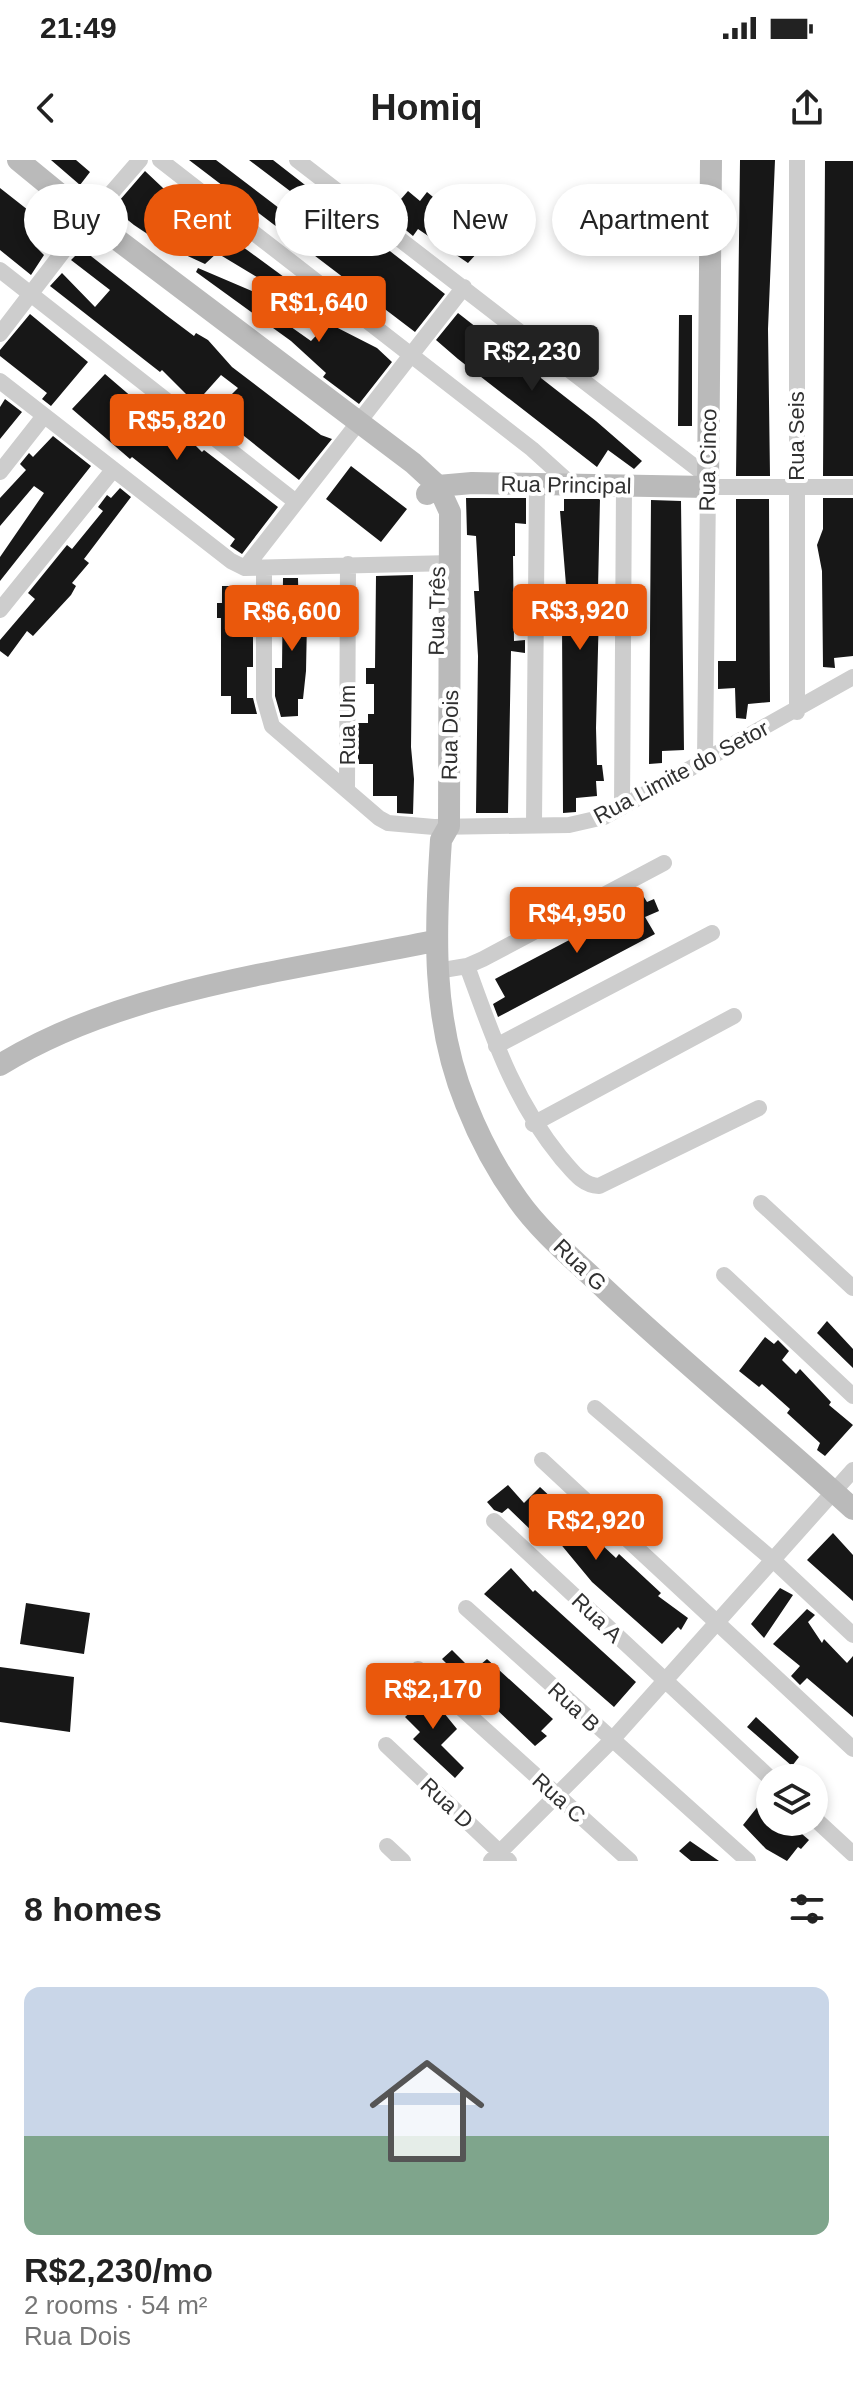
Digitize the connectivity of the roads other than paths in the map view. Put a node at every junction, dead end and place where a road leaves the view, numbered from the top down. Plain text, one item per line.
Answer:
1 (18, 160) edge
2 (140, 160) edge
3 (160, 160) edge
4 (297, 160) edge
5 (711, 160) edge
6 (797, 160) edge
7 (0, 163) edge
8 (30, 184) edge
9 (44, 184) edge
10 (119, 184) edge
11 (128, 255) edge
12 (61, 256) edge
13 (0, 270) edge
14 (464, 287) junction
15 (32, 295) junction
16 (0, 334) edge
17 (411, 354) junction
18 (0, 381) edge
19 (44, 416) junction
20 (356, 429) junction
21 (113, 470) junction
22 (0, 472) edge
23 (708, 482) junction
24 (537, 485) junction
25 (573, 486) junction
26 (624, 486) junction
27 (853, 487) edge
28 (796, 488) junction
29 (432, 490) junction
30 (296, 502) junction
31 (445, 563) junction
32 (348, 564) junction
33 (245, 568) junction
34 (264, 569) junction
35 (0, 610) edge
36 (853, 677) edge
37 (797, 712) junction
38 (705, 760) junction
39 (347, 790) junction
40 (622, 807) junction
41 (534, 824) junction
42 (441, 831) junction
43 (664, 863) dead end
44 (712, 933) dead end
45 (434, 941) junction
46 (467, 966) junction
47 (437, 971) junction
48 (734, 1016) dead end
49 (496, 1046) junction
50 (0, 1065) edge
51 (759, 1108) dead end
52 (533, 1124) junction
53 (761, 1203) dead end
54 (724, 1275) dead end
55 (853, 1288) edge
56 (853, 1396) edge
57 (595, 1408) dead end
58 (542, 1460) dead end
59 (853, 1470) edge
60 (834, 1492) junction
61 (853, 1509) edge
62 (494, 1521) dead end
63 (773, 1560) junction
64 (466, 1608) dead end
65 (720, 1622) junction
66 (853, 1635) edge
67 (418, 1669) dead end
68 (664, 1682) junction
69 (611, 1741) junction
70 (386, 1745) dead end
71 (853, 1749) edge
72 (756, 1765) edge
73 (556, 1797) junction
74 (828, 1831) edge
75 (387, 1846) dead end
76 (853, 1854) edge
77 (500, 1858) edge
78 (403, 1861) edge
79 (630, 1861) edge
80 (748, 1861) edge

1 - 9 street
2 - 10 street
3 - 17 street
4 - 14 street
5 - 23 street, Rua Cinco
6 - 28 street, Rua Seis
7 - 8 street
11 - 20 street
12 - 15 street
13 - 15 street
14 - 17 street
14 - 23 street
15 - 16 street
15 - 30 street
17 - 20 street
17 - 25 street
18 - 19 street
19 - 21 street
19 - 22 street
20 - 29 street
20 - 30 street
21 - 33 street
21 - 35 street
23 - 26 street, Rua Principal
23 - 28 street
23 - 38 street, Rua Cinco
24 - 25 street, Rua Principal
24 - 29 street, Rua Principal
24 - 41 street
25 - 26 street, Rua Principal
26 - 40 street
27 - 28 street
28 - 37 street, Rua Seis
29 - 31 street, Rua Dois
30 - 33 street
31 - 32 street
31 - 42 street, Rua Dois
32 - 34 street
32 - 39 street, Rua Um
33 - 34 street
34 - 39 street, Rua Limite do Setor
36 - 37 street, Rua Limite do Setor
37 - 38 street, Rua Limite do Setor
38 - 40 street, Rua Limite do Setor
39 - 42 street, Rua Limite do Setor
40 - 41 street, Rua Limite do Setor
41 - 42 street, Rua Limite do Setor
42 - 45 street, Rua Dois
43 - 46 street
44 - 49 street
45 - 47 street, Rua G
45 - 50 street
46 - 47 street
46 - 49 street
47 - 60 street, Rua G
48 - 52 street
49 - 52 street
51 - 52 street
53 - 55 street
54 - 56 street
57 - 63 street
58 - 65 street
59 - 60 street
60 - 61 street, Rua G
60 - 63 street
62 - 68 street, Rua A
63 - 65 street
63 - 66 street
64 - 69 street, Rua B
65 - 68 street
65 - 71 street
67 - 73 street, Rua C
68 - 69 street
68 - 72 street, Rua A
69 - 73 street
69 - 80 street, Rua B
70 - 77 street, Rua D
73 - 77 street
73 - 79 street, Rua C
74 - 76 street
75 - 78 street

